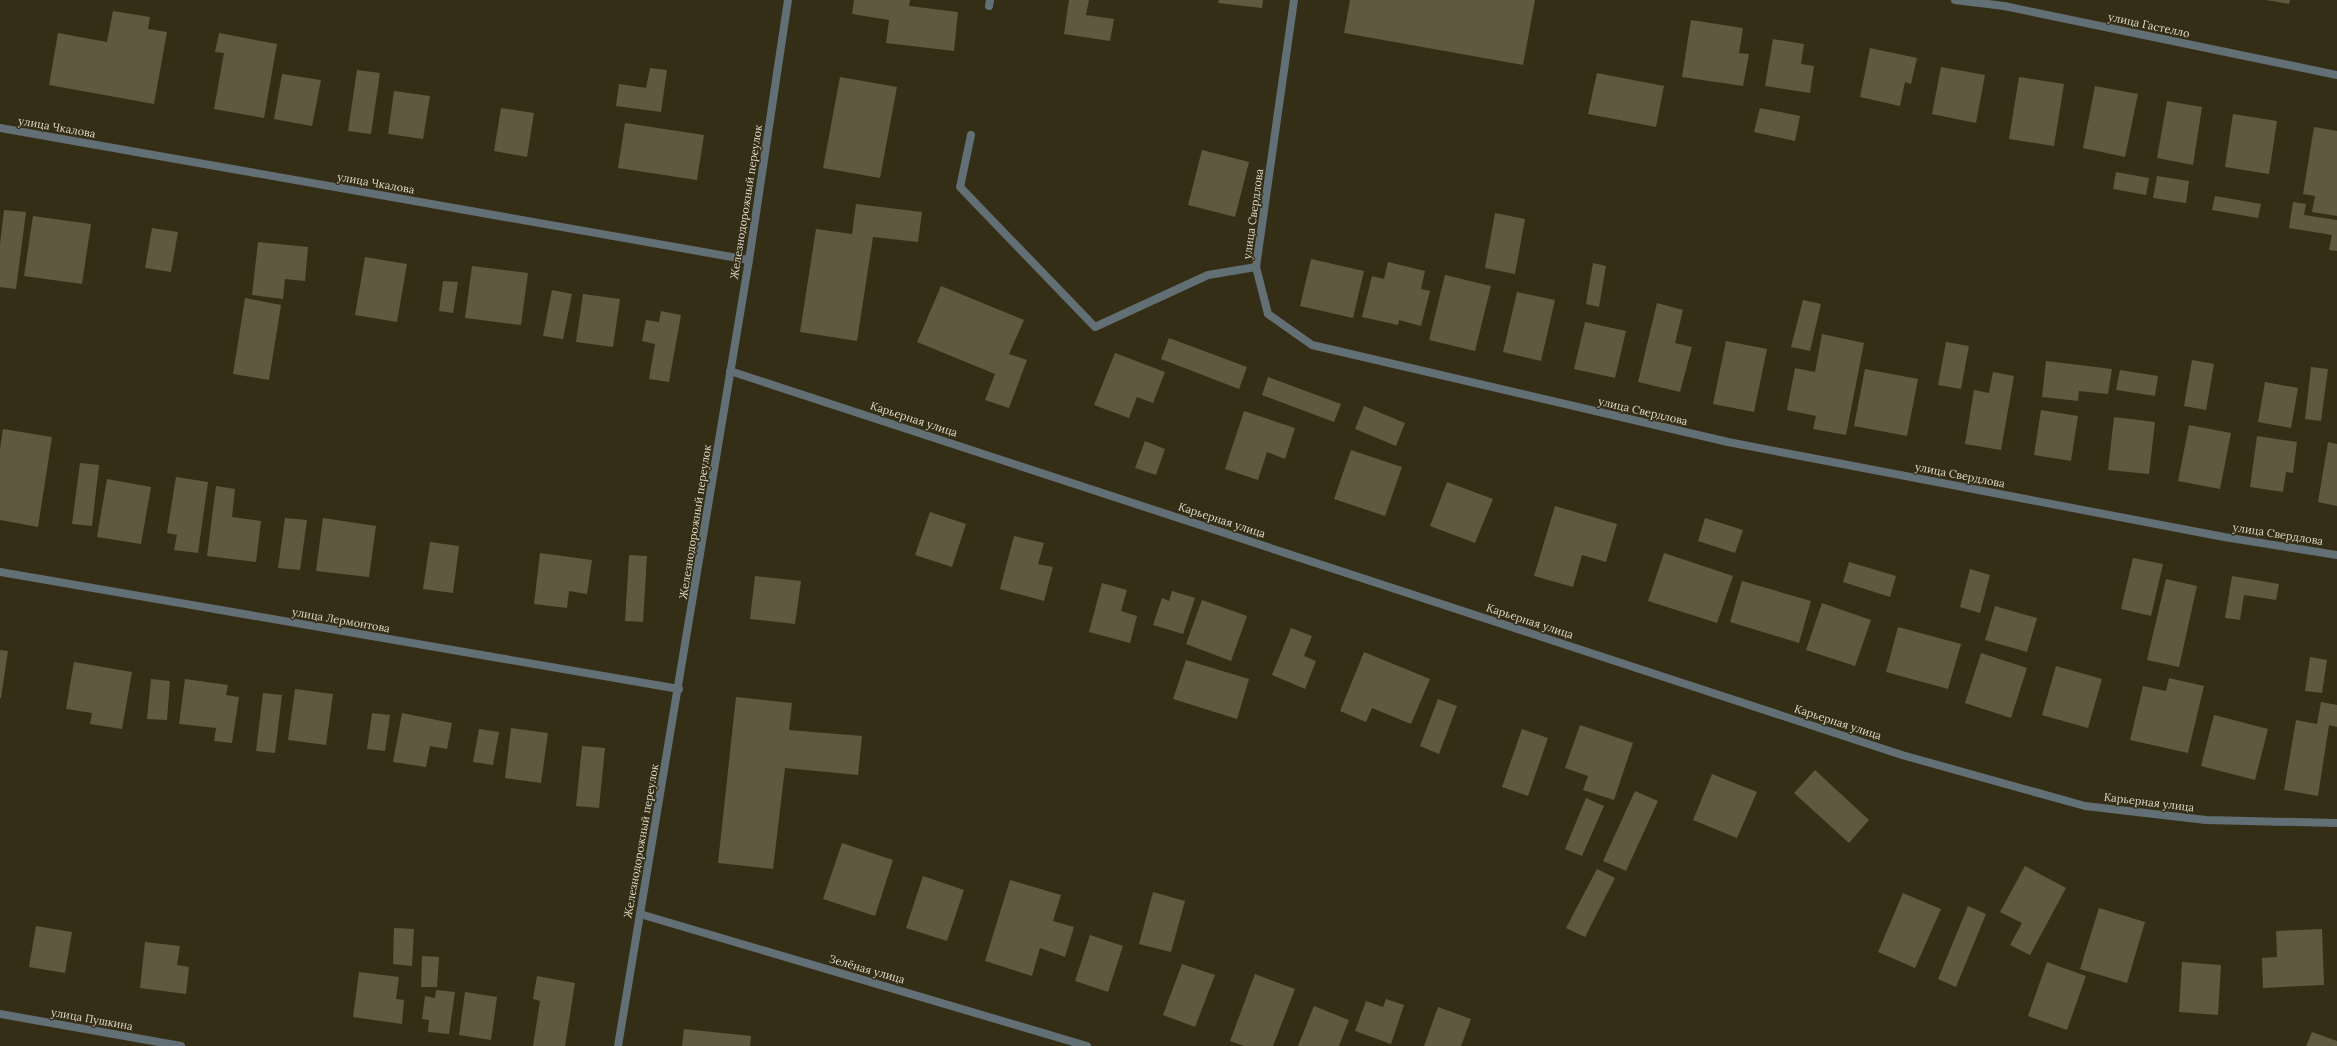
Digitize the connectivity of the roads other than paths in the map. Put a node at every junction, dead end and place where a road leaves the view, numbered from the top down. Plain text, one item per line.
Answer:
1 (788, 0) edge
2 (1294, 0) edge
3 (1955, 0) edge
4 (2337, 75) edge
5 (0, 128) edge
6 (971, 135) dead end
7 (749, 260) junction
8 (1256, 267) junction
9 (730, 371) junction
10 (2337, 555) edge
11 (0, 572) edge
12 (679, 689) junction
13 (2337, 823) edge
14 (640, 914) junction
15 (0, 1014) edge
16 (181, 1046) edge
17 (618, 1046) edge
18 (1087, 1046) edge

1 - 7 street, Железнодорожный переулок
2 - 8 street, улица Свердлова
3 - 4 street, улица Гастелло
5 - 7 street, улица Чкалова
6 - 8 street
7 - 9 street, Железнодорожный переулок
8 - 10 street, улица Свердлова
9 - 12 street, Железнодорожный переулок
9 - 13 street, Карьерная улица
11 - 12 street, улица Лермонтова
12 - 14 street, Железнодорожный переулок
14 - 17 street, Железнодорожный переулок
14 - 18 street, Зелёная улица
15 - 16 street, улица Пушкина

